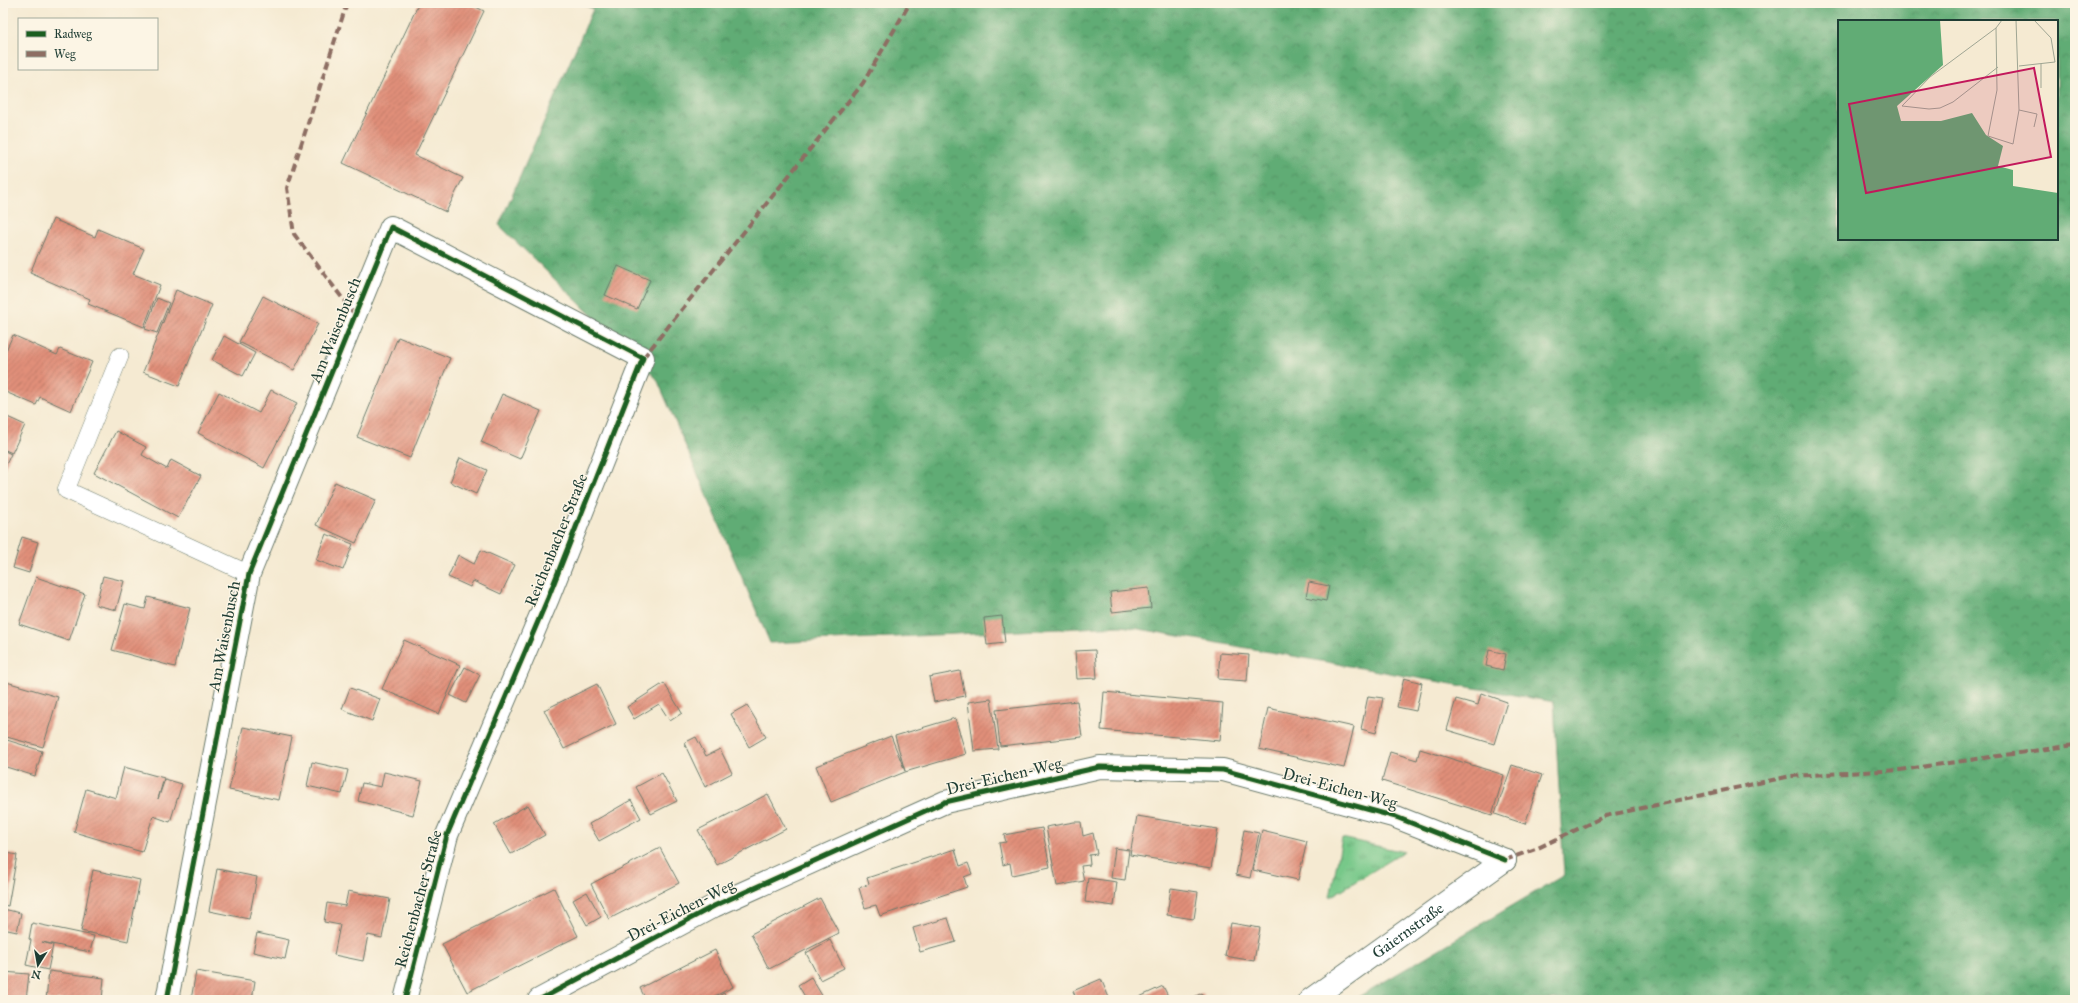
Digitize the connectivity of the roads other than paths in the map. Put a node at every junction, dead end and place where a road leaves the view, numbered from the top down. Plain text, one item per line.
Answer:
1 (392, 227) joint
2 (120, 356) dead end
3 (249, 574) junction
4 (1505, 860) joint
5 (167, 1000) edge
6 (405, 1000) edge
7 (539, 1000) edge
8 (1310, 1000) edge

1 - 3 street, Am Waisenbusch
1 - 6 street, Reichenbacher Straße
2 - 3 lane, Am Waisenbusch
3 - 5 street, Am Waisenbusch
4 - 7 street, Drei-Eichen-Weg
4 - 8 street, Gaiernstraße

